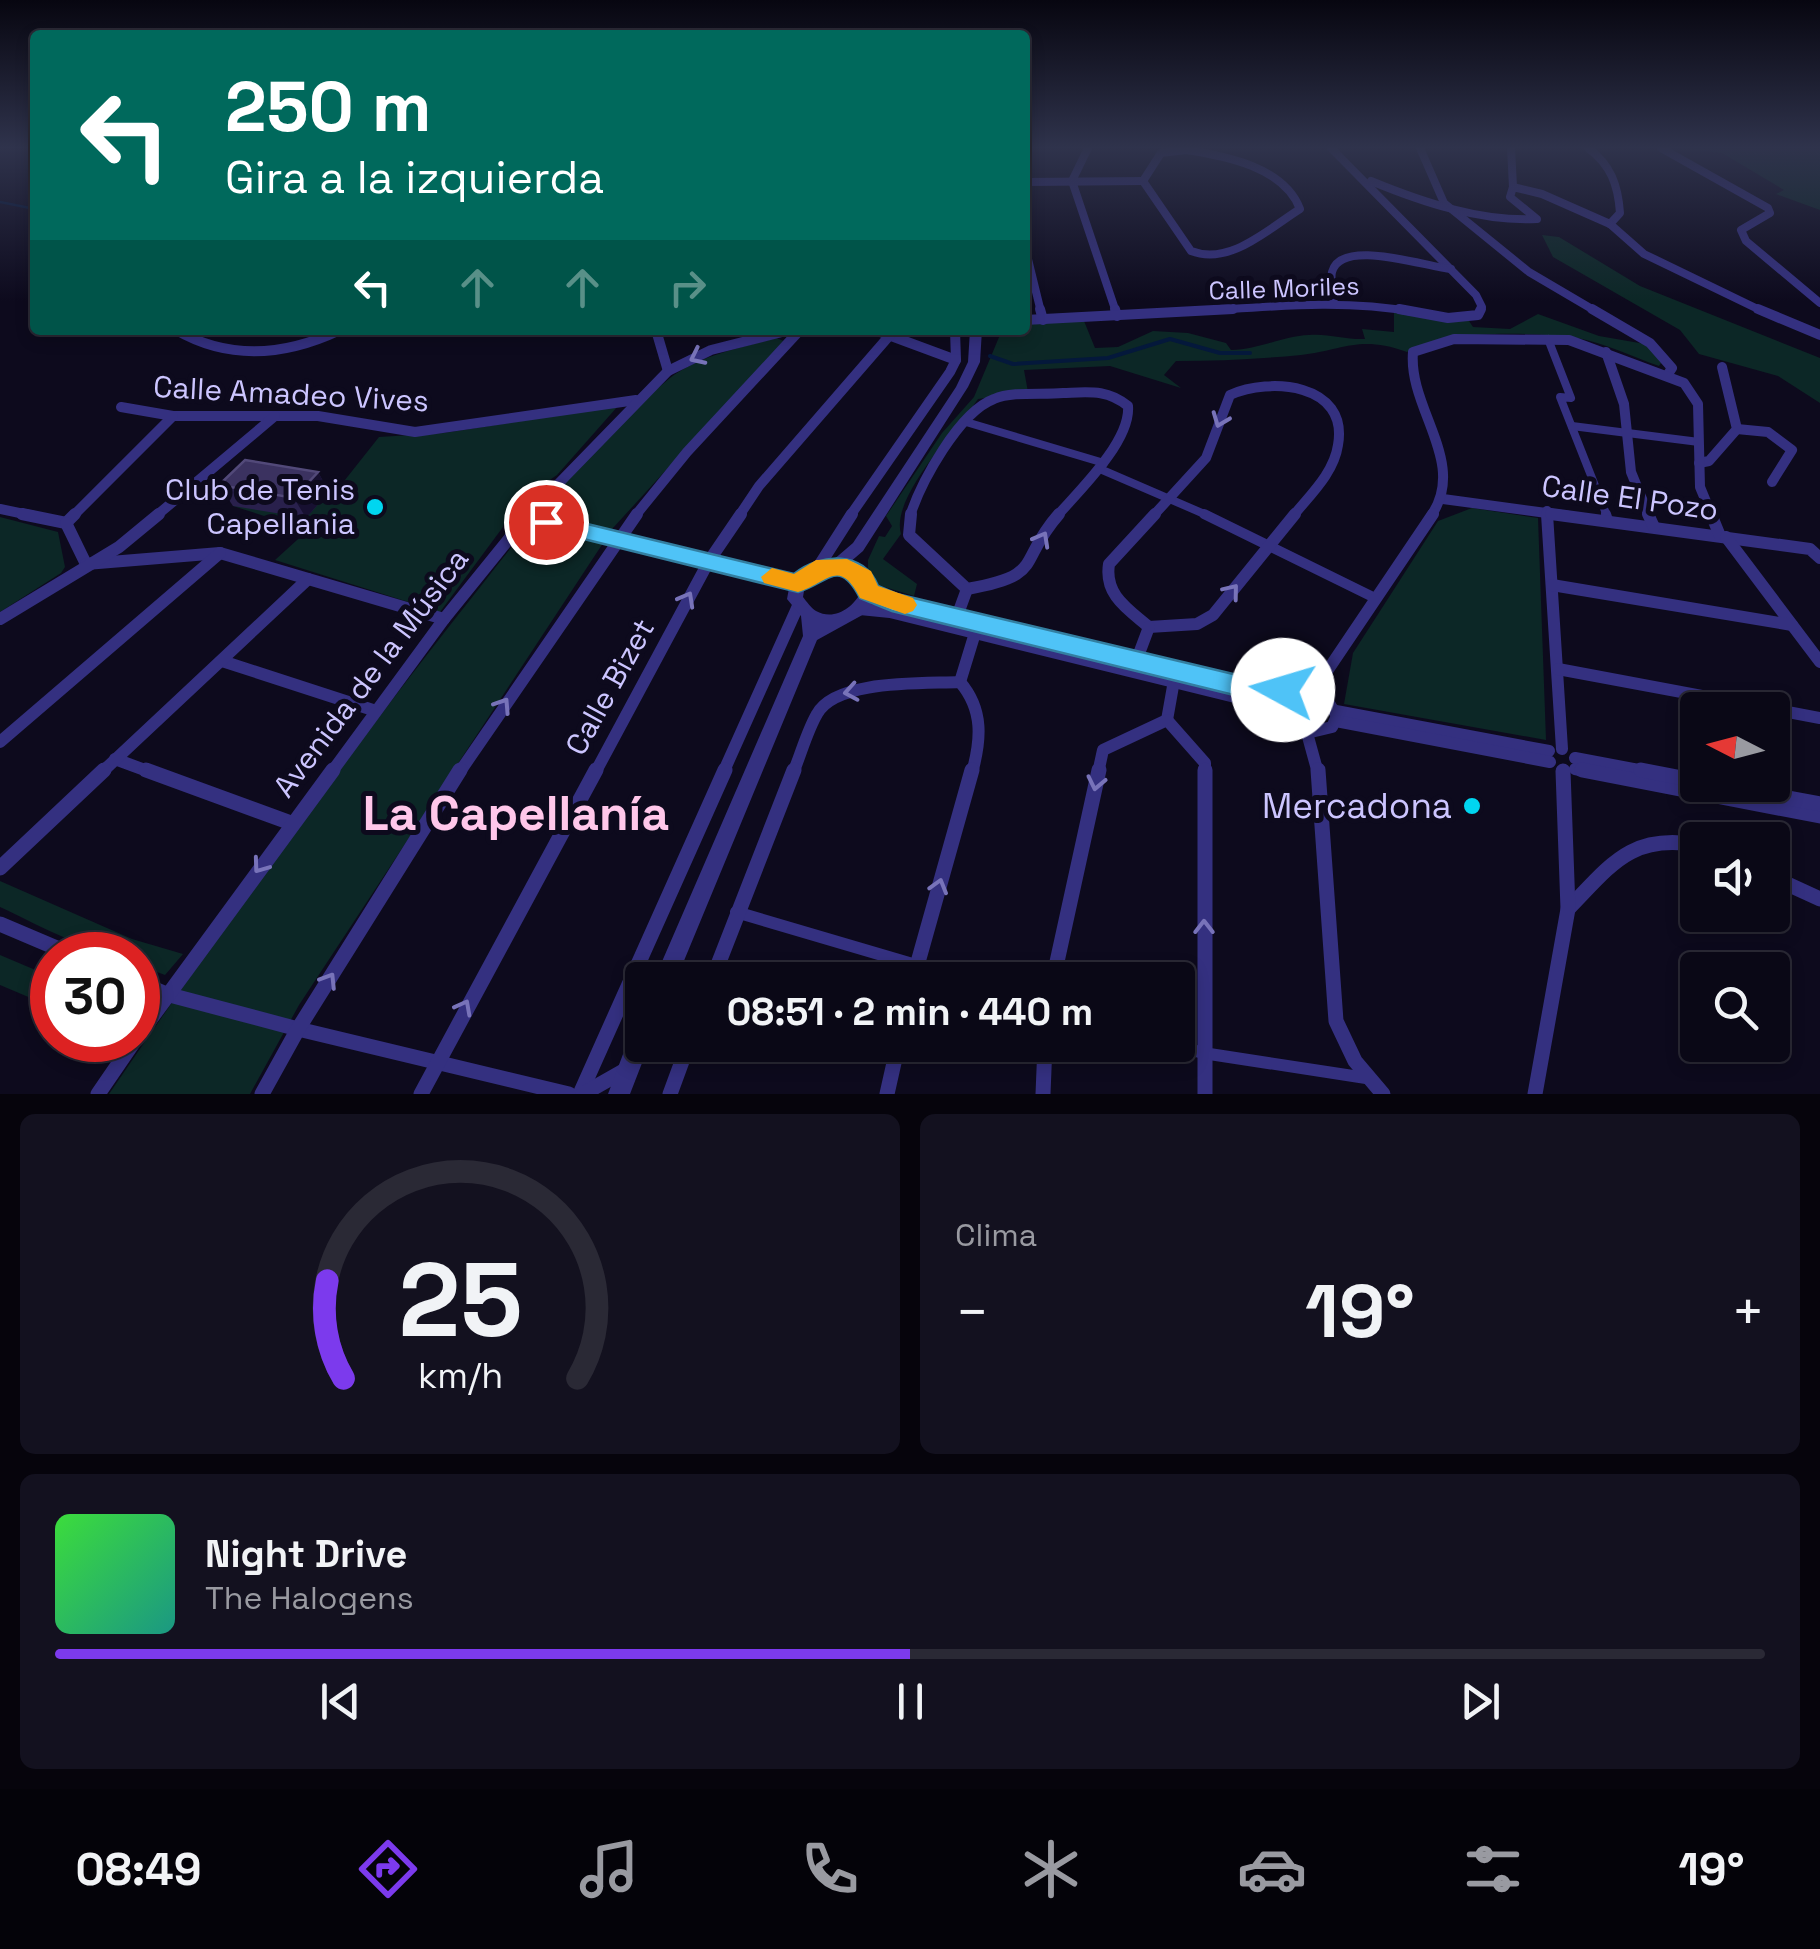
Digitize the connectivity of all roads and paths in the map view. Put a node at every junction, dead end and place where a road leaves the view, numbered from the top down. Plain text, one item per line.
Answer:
1 (1078, 199) edge
2 (1156, 199) edge
3 (1296, 199) edge
4 (1383, 199) edge
5 (1417, 199) edge
6 (1442, 199) edge
7 (1513, 199) edge
8 (1553, 199) edge
9 (1619, 199) edge
10 (1752, 199) edge
11 (1444, 203) junction
12 (1610, 224) junction
13 (1030, 267) edge
14 (1451, 269) junction
15 (1820, 303) edge
16 (1334, 304) junction
17 (1117, 316) junction
18 (1030, 320) edge
19 (1043, 320) junction
20 (184, 335) edge
21 (197, 335) edge
22 (326, 335) edge
23 (657, 335) edge
24 (770, 335) edge
25 (795, 335) edge
26 (890, 335) joint
27 (955, 335) edge
28 (976, 335) edge
29 (1820, 335) edge
30 (1548, 339) junction
31 (191, 340) junction
32 (1606, 352) junction
33 (956, 360) junction
34 (1722, 367) dead end
35 (668, 372) junction
36 (1668, 374) junction
37 (636, 400) junction
38 (121, 408) dead end
39 (173, 416) junction
40 (275, 416) junction
41 (966, 422) junction
42 (1572, 426) junction
43 (1738, 429) junction
44 (1627, 433) junction
45 (1699, 442) junction
46 (1699, 463) junction
47 (1102, 466) junction
48 (1772, 482) dead end
49 (1170, 497) junction
50 (1443, 499) junction
51 (0, 509) edge
52 (1547, 511) junction
53 (526, 517) junction
54 (1608, 520) junction
55 (66, 523) junction
56 (1654, 527) junction
57 (1723, 537) junction
58 (616, 539) junction
59 (1268, 546) junction
60 (858, 547) junction
61 (220, 553) junction
62 (1815, 554) edge
63 (708, 561) junction
64 (86, 564) junction
65 (837, 566) junction
66 (816, 568) junction
67 (858, 572) junction
68 (308, 579) junction
69 (798, 583) junction
70 (1552, 585) junction
71 (967, 589) junction
72 (868, 592) junction
73 (1375, 598) junction
74 (860, 609) junction
75 (804, 610) junction
76 (0, 619) edge
77 (444, 619) junction
78 (836, 620) junction
79 (955, 622) junction
80 (1792, 626) junction
81 (1149, 627) junction
82 (975, 633) junction
83 (811, 636) junction
84 (222, 661) junction
85 (1820, 662) edge
86 (1134, 666) junction
87 (1558, 669) junction
88 (1175, 676) junction
89 (960, 682) junction
90 (1315, 689) junction
91 (1283, 690) junction
92 (376, 711) junction
93 (1280, 713) junction
94 (1336, 716) junction
95 (1820, 718) edge
96 (1167, 720) junction
97 (1307, 733) junction
98 (0, 742) edge
99 (115, 759) junction
100 (1562, 760) junction
101 (1680, 778) edge
102 (1790, 798) edge
103 (1820, 804) edge
104 (1820, 816) edge
105 (292, 824) junction
106 (1680, 841) edge
107 (0, 868) edge
108 (1790, 885) edge
109 (1820, 899) edge
110 (1568, 908) junction
111 (736, 912) junction
112 (0, 924) edge
113 (30, 937) edge
114 (673, 962) edge
115 (718, 962) edge
116 (885, 962) edge
117 (918, 962) edge
118 (1057, 962) edge
119 (160, 991) edge
120 (166, 994) junction
121 (160, 1003) edge
122 (298, 1029) junction
123 (1195, 1051) edge
124 (1203, 1053) junction
125 (120, 1062) edge
126 (435, 1062) junction
127 (630, 1062) edge
128 (682, 1062) edge
129 (894, 1062) edge
130 (1044, 1062) edge
131 (627, 1069) junction
132 (1366, 1078) junction
133 (98, 1094) edge
134 (262, 1094) edge
135 (420, 1094) edge
136 (569, 1094) edge
137 (581, 1094) edge
138 (618, 1094) edge
139 (670, 1094) edge
140 (887, 1094) edge
141 (1042, 1094) edge
142 (1205, 1094) edge
143 (1383, 1094) edge
144 (1535, 1094) edge

1 - 17 street
2 - 3 street
4 - 14 street, Calle Moriles
5 - 11 street
6 - 11 street
7 - 11 street
8 - 12 street
9 - 12 street
10 - 15 street
11 - 36 street
12 - 29 street
13 - 19 street
14 - 16 street
14 - 16 street, Calle Moriles
16 - 17 street, Calle Moriles
17 - 19 street, Calle Moriles
18 - 19 street, Calle Moriles
20 - 31 street
21 - 31 street
22 - 31 street
23 - 35 street
24 -> 35 street, Avenida de la Música
25 - 58 street
26 - 33 street
26 - 63 street, Calle Bizet
27 - 33 street
28 - 60 street
30 - 32 street
30 - 42 street
30 - 50 street
32 - 36 street
32 - 44 street
33 - 66 street
34 - 43 street
35 - 37 street, Avenida de la Música
36 - 45 street
37 - 40 street, Calle Amadeo Vives
37 - 53 street, Avenida de la Música
38 - 39 street, Calle Amadeo Vives
39 - 40 street, Calle Amadeo Vives
39 - 55 street
40 - 64 street
41 - 47 street
41 - 47 street
41 - 71 street
42 - 44 street
42 - 54 street
43 - 46 street
43 - 48 street
44 - 45 street
44 - 56 street
45 - 46 street
46 - 57 street
47 - 49 street
71 -> 47 street
49 - 59 street
59 -> 49 street
49 - 81 street
50 - 52 street, Calle El Pozo
50 - 73 street
51 - 55 street
52 - 54 street, Calle El Pozo
52 - 70 street
53 - 58 street
53 - 77 street, Avenida de la Música
54 - 56 street, Calle El Pozo
55 - 64 street
56 - 57 street, Calle El Pozo
57 - 62 street, Calle El Pozo
57 - 80 street
58 - 63 street
122 -> 58 street
59 - 73 street
81 -> 59 street
60 - 65 street
60 - 67 street
61 - 64 street
61 - 68 street
61 - 98 street
63 - 69 street
126 -> 63 street, Calle Bizet
64 - 76 street
65 - 66 street
65 - 67 street
66 - 69 street
67 - 72 street
68 - 77 street
68 - 84 street
69 - 75 street
70 - 80 street
70 - 87 street
71 - 79 street
72 - 74 street
72 - 79 street
73 - 90 street
74 - 78 street
74 - 79 street
75 - 78 street
75 - 83 street
75 - 137 street
77 - 92 street, Avenida de la Música
78 - 83 street
79 - 82 street
79 - 86 street
80 - 85 street
81 - 86 street
82 - 86 street
82 - 89 street
83 - 114 street
84 - 92 street
84 - 99 street
86 - 88 street
87 - 95 street
87 - 100 street
88 - 91 street
88 - 93 street
88 - 96 street
89 -> 111 street
117 -> 89 street
90 - 91 street
90 - 94 street
91 - 93 street
92 - 105 street, Avenida de la Música
93 - 97 street
94 - 97 street
94 - 100 street
96 -> 118 street
124 -> 96 street
97 - 132 street
99 - 105 street
99 - 107 street
100 - 101 street
100 - 104 street
100 - 110 street
102 - 103 street
105 -> 120 street, Avenida de la Música
106 - 110 street
108 - 109 street
110 - 144 street
111 - 115 street
111 - 116 street
112 - 113 street
119 - 120 street
120 - 121 street, Avenida de la Música
120 - 122 street
122 - 126 street
122 - 134 street
123 - 124 street
124 - 132 street
124 - 142 street
125 - 133 street, Avenida de la Música
126 - 135 street, Calle Bizet
126 - 136 street
127 - 131 street
128 - 139 street
129 - 140 street
130 - 141 street
131 - 137 street
131 - 138 street
132 - 143 street

